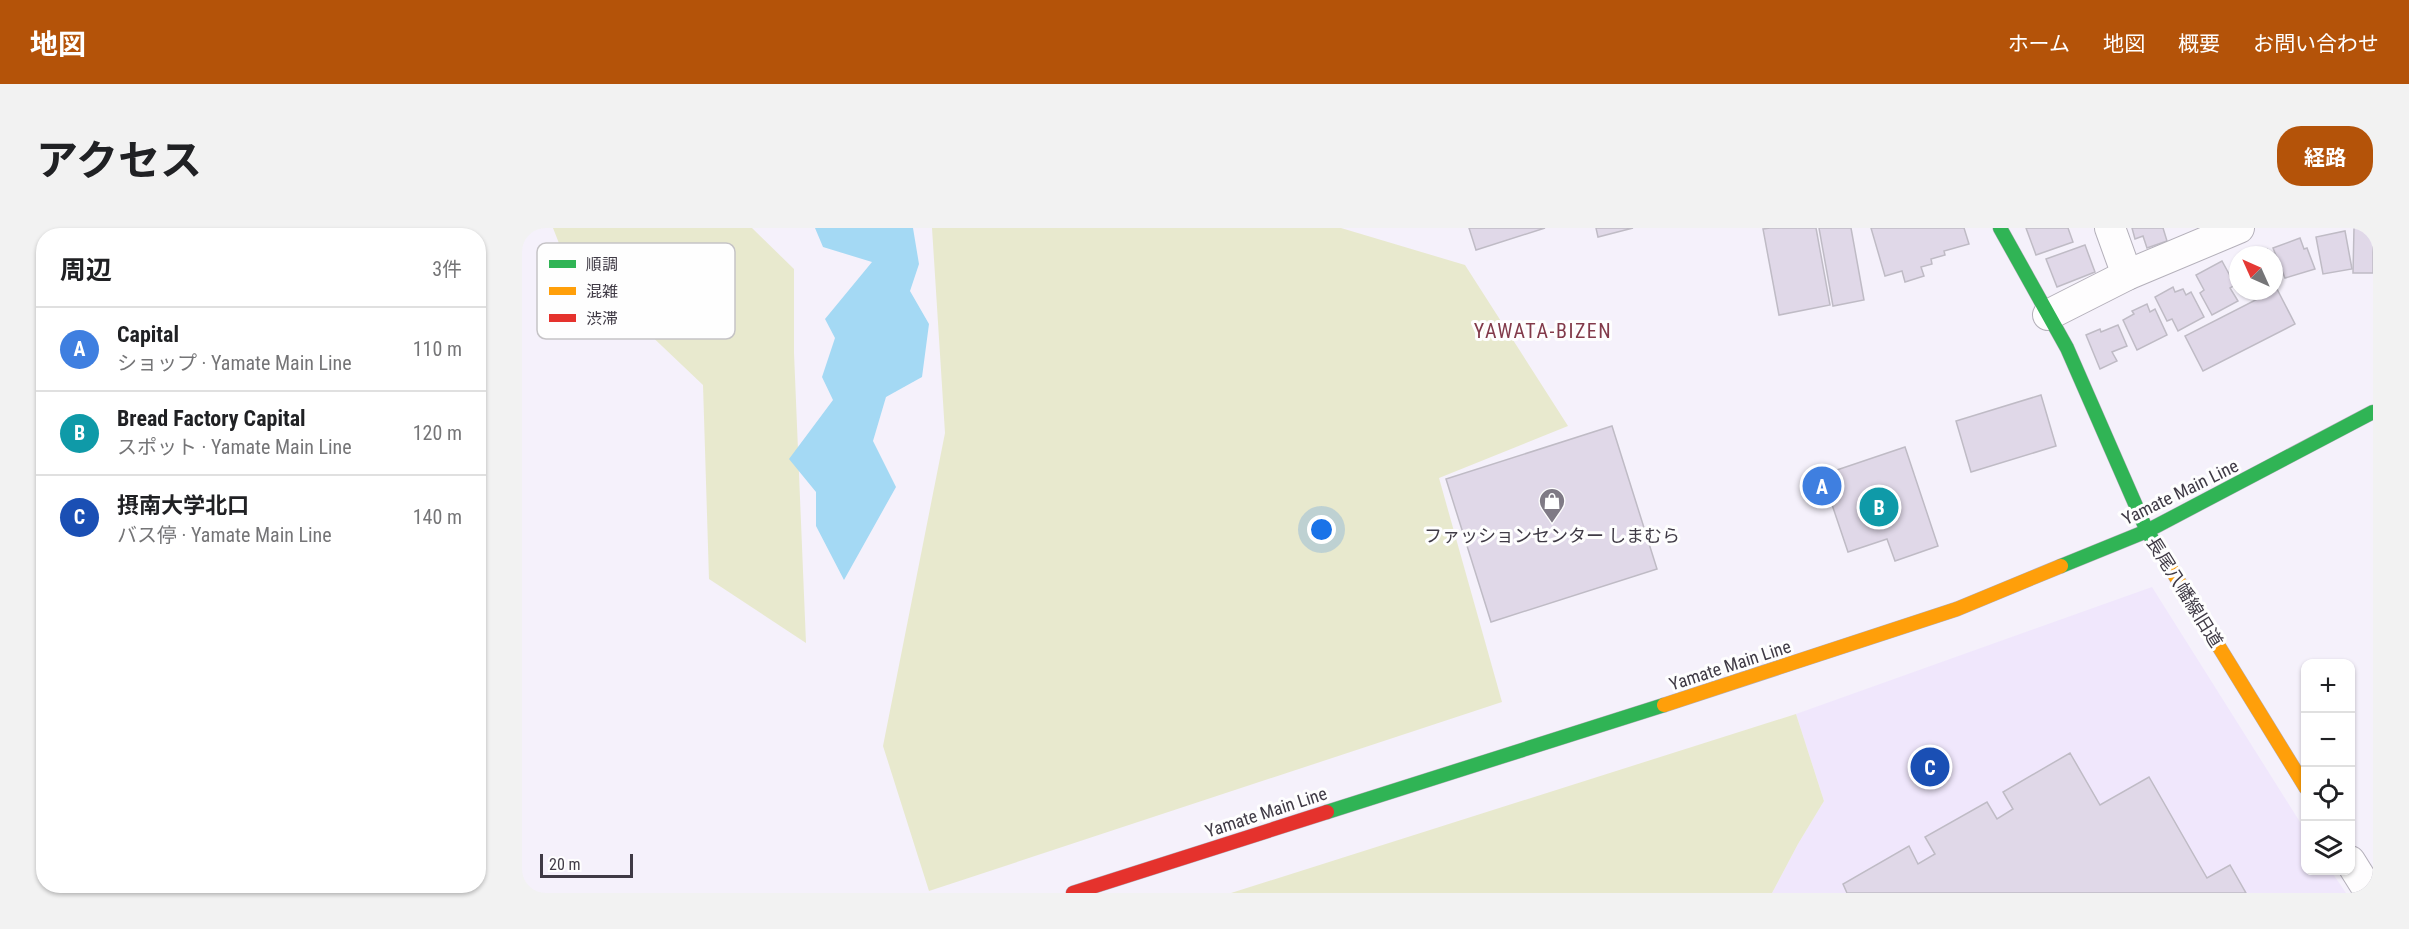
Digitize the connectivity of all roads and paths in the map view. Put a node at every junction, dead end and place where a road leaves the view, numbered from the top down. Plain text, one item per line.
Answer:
1 (2000, 228) edge
2 (2110, 228) edge
3 (2239, 228) edge
4 (2127, 275) junction
5 (2048, 315) junction
6 (2373, 412) edge
7 (2147, 531) junction
8 (2301, 780) edge
9 (2355, 869) edge
10 (1073, 893) edge
11 (2370, 893) edge

1 - 5 main road, 長尾八幡線旧道
2 - 4 street
3 - 4 street
4 - 5 street
5 - 7 main road, 長尾八幡線旧道
6 - 7 main road, Yamate Main Line
7 - 8 main road, 長尾八幡線旧道
7 - 10 main road, Yamate Main Line
9 - 11 street

